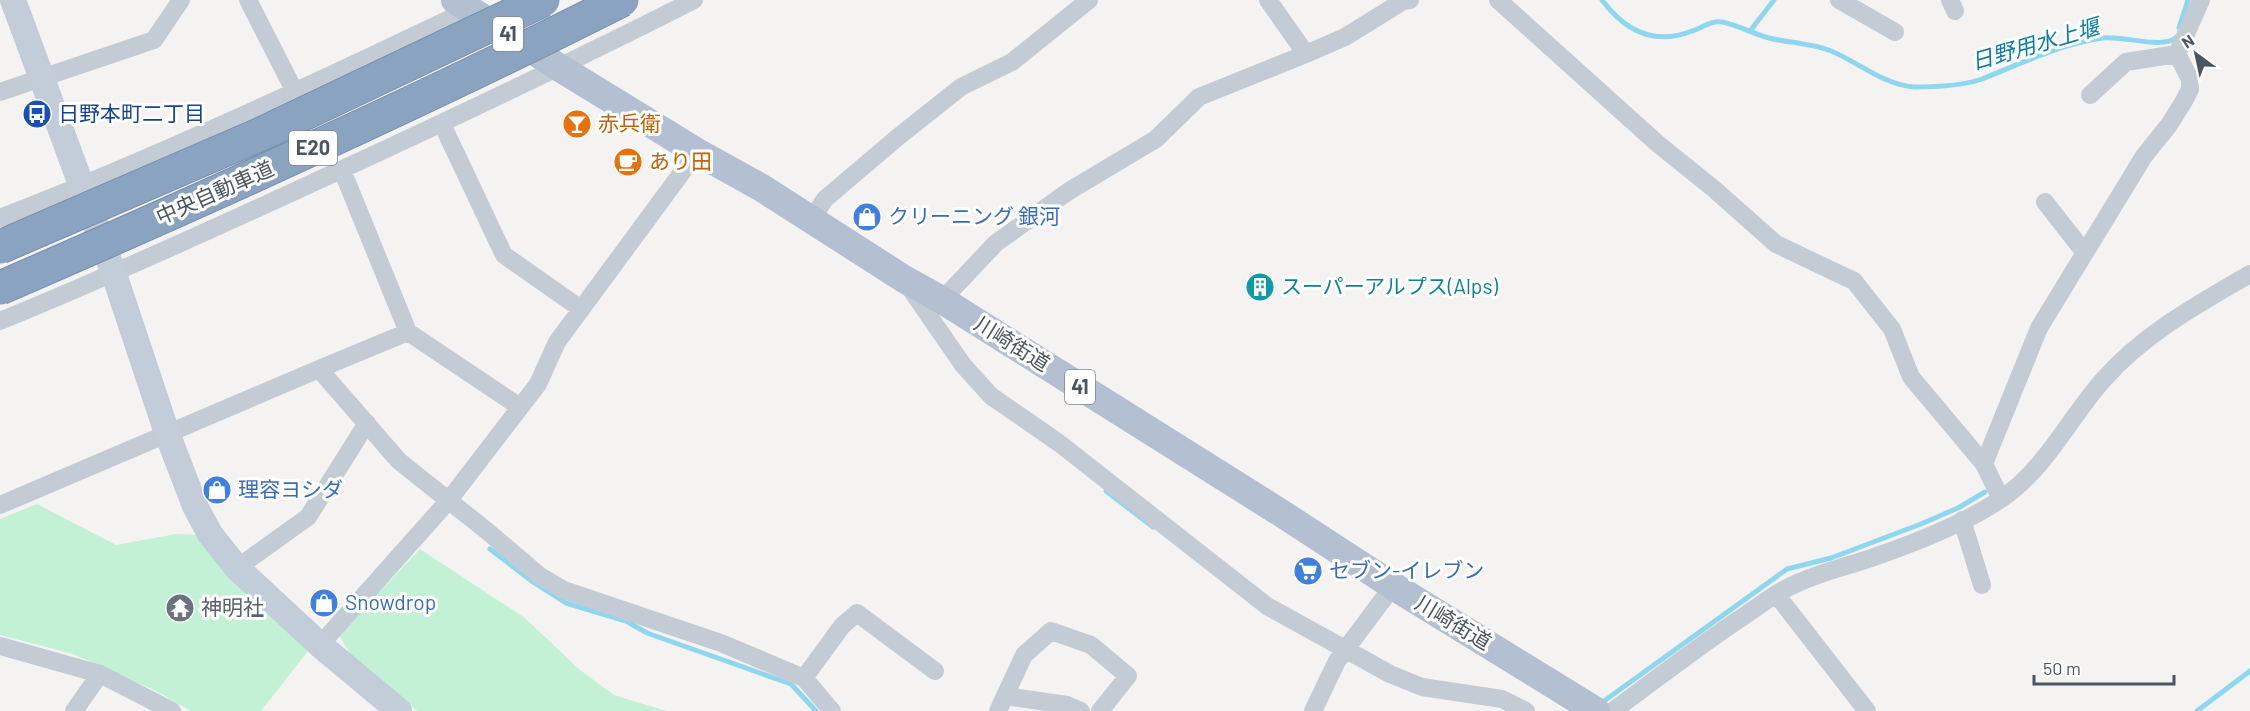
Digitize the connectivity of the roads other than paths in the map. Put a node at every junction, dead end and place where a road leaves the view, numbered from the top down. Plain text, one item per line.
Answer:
1 (13, 0) edge
2 (181, 0) edge
3 (248, 0) edge
4 (543, 0) edge
5 (622, 0) edge
6 (694, 0) edge
7 (1089, 0) edge
8 (1268, 0) edge
9 (1410, 0) edge
10 (1498, 0) edge
11 (1839, 0) edge
12 (2201, 0) edge
13 (471, 3) edge
14 (1895, 32) dead end
15 (1306, 54) junction
16 (2177, 54) junction
17 (560, 68) junction
18 (40, 78) junction
19 (0, 92) edge
20 (295, 92) junction
21 (2091, 95) dead end
22 (442, 124) junction
23 (697, 152) junction
24 (342, 170) junction
25 (81, 187) junction
26 (2045, 202) dead end
27 (0, 218) edge
28 (811, 220) junction
29 (0, 247) edge
30 (2085, 253) junction
31 (114, 274) junction
32 (2250, 274) edge
33 (904, 279) junction
34 (0, 288) edge
35 (942, 300) junction
36 (581, 309) junction
37 (0, 321) edge
38 (408, 332) junction
39 (319, 369) junction
40 (520, 407) junction
41 (367, 423) junction
42 (167, 433) junction
43 (1984, 464) junction
44 (2001, 499) junction
45 (449, 500) junction
46 (0, 506) edge
47 (1962, 520) junction
48 (237, 568) junction
49 (1982, 585) dead end
50 (1393, 586) junction
51 (1776, 594) junction
52 (321, 645) junction
53 (0, 646) edge
54 (1348, 648) junction
55 (935, 671) dead end
56 (100, 674) junction
57 (804, 678) junction
58 (1001, 703) edge
59 (74, 711) edge
60 (172, 711) edge
61 (399, 711) edge
62 (832, 711) edge
63 (1081, 711) edge
64 (1100, 711) edge
65 (1313, 711) edge
66 (1526, 711) edge
67 (1596, 711) edge
68 (1614, 711) edge
69 (1867, 711) edge

1 - 18 street
2 - 18 street
3 - 20 street
4 - 29 highway, 中央自動車道 / E20, bridge
5 - 34 highway, 中央自動車道 / E20, bridge
6 - 17 street
7 - 28 street
8 - 15 street
9 - 15 street
10 - 43 street
11 - 14 street
12 - 16 street
13 - 17 main road, 川崎街道 / 41
13 - 20 street
15 - 35 street
16 - 21 street
16 - 30 street
17 - 22 street
17 - 23 main road, 川崎街道 / 41
18 - 19 street
18 - 25 street
20 - 25 street
22 - 24 street
22 - 36 street
23 - 28 main road, 川崎街道 / 41
23 - 36 street
24 - 31 street
24 - 38 street
25 - 27 street
25 - 31 street
26 - 30 street
28 - 33 main road, 川崎街道 / 41
30 - 43 street
31 - 37 street
31 - 42 street
32 - 44 street
33 - 35 main road, 川崎街道 / 41
33 - 54 street
35 - 50 main road, 川崎街道 / 41
36 - 40 street
38 - 39 street
38 - 40 street
39 - 41 street
39 - 42 street
40 - 45 street
41 - 45 street
41 - 48 street
42 - 46 street
42 - 48 street
43 - 44 street
44 - 47 street
45 - 52 street
45 - 57 street
47 - 49 street
47 - 51 street
48 - 52 street
50 - 54 street
50 - 67 main road, 川崎街道 / 41
51 - 68 street
51 - 69 street
52 - 61 street
53 - 56 street
54 - 65 street
54 - 66 street
55 - 57 street
56 - 59 street
56 - 60 street
57 - 62 street
58 - 63 street
58 - 64 street

